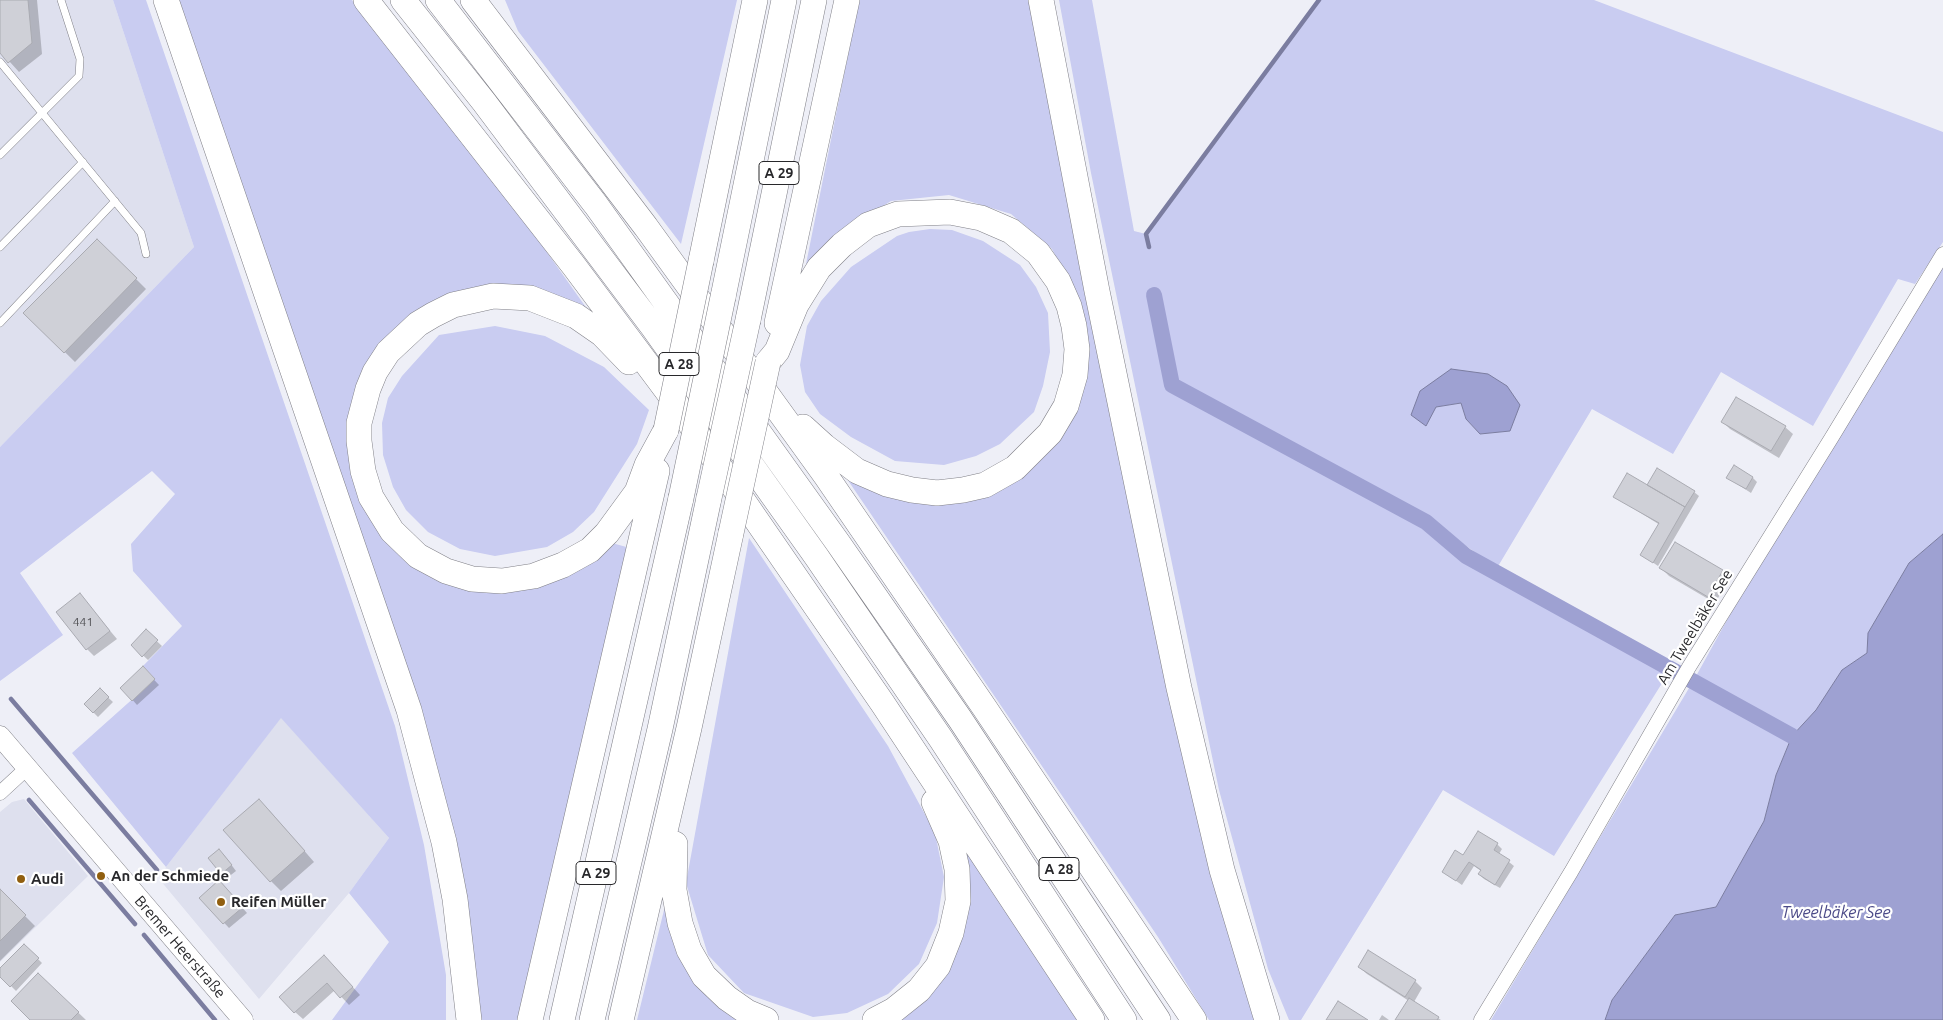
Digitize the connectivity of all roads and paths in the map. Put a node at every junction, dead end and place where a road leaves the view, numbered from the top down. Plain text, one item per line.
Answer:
1 (61, 0) edge
2 (166, 0) edge
3 (366, 0) edge
4 (403, 0) edge
5 (438, 0) edge
6 (473, 0) edge
7 (491, 0) edge
8 (746, 0) edge
9 (755, 0) edge
10 (784, 0) edge
11 (814, 0) edge
12 (848, 0) edge
13 (1041, 0) edge
14 (519, 60) junction
15 (0, 62) edge
16 (740, 79) junction
17 (42, 112) junction
18 (0, 155) edge
19 (83, 162) junction
20 (115, 201) junction
21 (0, 247) edge
22 (146, 254) dead end
23 (1943, 254) edge
24 (0, 323) edge
25 (768, 362) junction
26 (671, 396) junction
27 (772, 401) junction
28 (666, 430) junction
29 (883, 704) junction
30 (690, 728) junction
31 (0, 736) edge
32 (26, 768) junction
33 (0, 793) edge
34 (243, 1020) edge
35 (469, 1020) edge
36 (530, 1020) edge
37 (562, 1020) edge
38 (592, 1020) edge
39 (621, 1020) edge
40 (766, 1020) edge
41 (875, 1020) edge
42 (1092, 1020) edge
43 (1124, 1020) edge
44 (1158, 1020) edge
45 (1194, 1020) edge
46 (1266, 1020) edge
47 (1481, 1020) edge

1 - 17 lane
2 - 35 highway
3 - 26 highway
4 - 43 highway, A 28
5 - 44 highway, A 28
6 - 14 highway
7 - 14 highway
8 - 16 highway
9 - 16 highway
10 - 37 highway, A 29, bridge
11 - 38 highway, A 29, bridge
12 - 25 highway
13 - 46 highway
14 - 27 highway
15 - 17 lane
16 - 28 highway, bridge
17 - 18 lane
17 - 19 lane
19 - 20 lane
19 - 21 lane
20 - 22 lane
20 - 24 lane
23 - 47 street, Am Tweelbäker See
25 - 27 highway
25 - 30 highway, bridge
26 - 28 highway
26 - 29 highway
27 - 45 highway
28 - 36 highway
29 - 41 highway
29 - 42 highway
30 - 39 highway
30 - 40 highway
31 - 32 main road, Bremer Heerstraße
32 - 33 street
32 - 34 main road, Bremer Heerstraße

